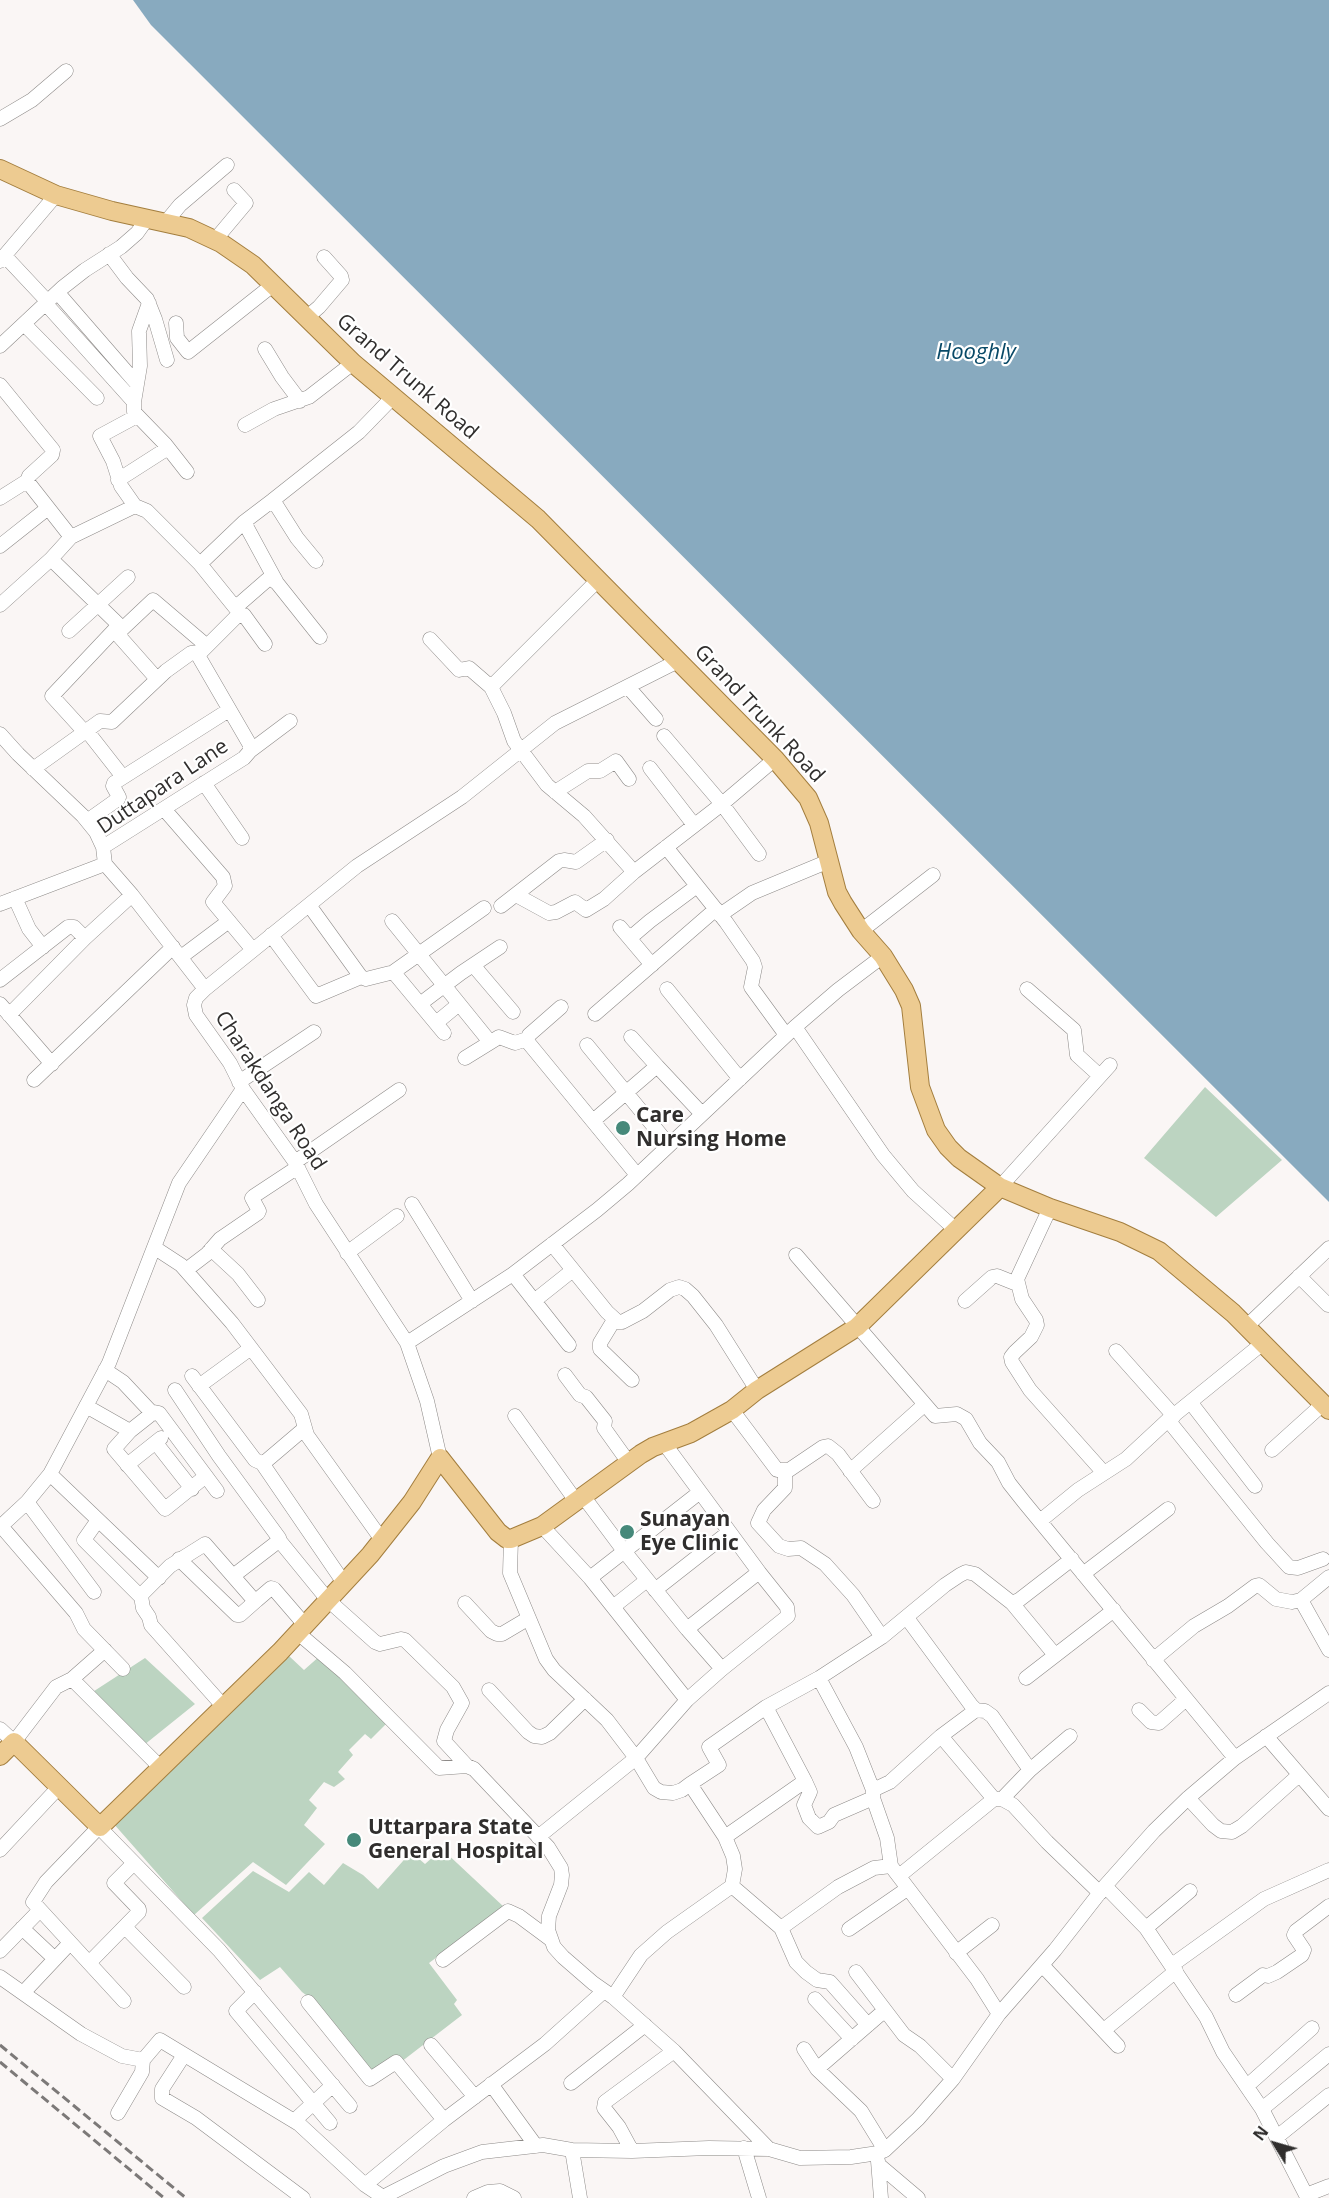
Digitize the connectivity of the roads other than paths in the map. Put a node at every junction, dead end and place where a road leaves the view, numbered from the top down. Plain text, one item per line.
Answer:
1 (66, 71) dead end
2 (0, 119) edge
3 (227, 165) dead end
4 (2, 175) edge
5 (234, 190) dead end
6 (56, 195) junction
7 (147, 219) junction
8 (166, 222) junction
9 (215, 240) junction
10 (109, 254) junction
11 (324, 257) dead end
12 (2, 259) edge
13 (274, 284) junction
14 (50, 300) junction
15 (149, 303) junction
16 (306, 318) junction
17 (176, 323) dead end
18 (24, 324) junction
19 (0, 346) edge
20 (265, 349) dead end
21 (167, 360) dead end
22 (352, 363) junction
23 (137, 384) junction
24 (0, 385) edge
25 (393, 397) junction
26 (97, 398) dead end
27 (300, 401) junction
28 (134, 402) junction
29 (137, 416) junction
30 (245, 425) dead end
31 (168, 448) junction
32 (187, 471) dead end
33 (118, 480) junction
34 (27, 481) junction
35 (0, 498) edge
36 (273, 500) junction
37 (135, 506) junction
38 (48, 508) junction
39 (244, 522) junction
40 (71, 537) junction
41 (0, 546) edge
42 (51, 559) junction
43 (316, 561) dead end
44 (200, 564) junction
45 (128, 577) dead end
46 (598, 580) junction
47 (276, 581) junction
48 (97, 604) junction
49 (0, 605) edge
50 (237, 610) junction
51 (118, 629) junction
52 (69, 631) dead end
53 (320, 638) dead end
54 (430, 639) dead end
55 (265, 644) dead end
56 (204, 649) junction
57 (678, 661) junction
58 (157, 679) junction
59 (490, 687) junction
60 (628, 687) junction
61 (229, 710) junction
62 (656, 719) dead end
63 (290, 721) dead end
64 (87, 731) junction
65 (0, 734) edge
66 (664, 736) dead end
67 (521, 751) junction
68 (250, 752) junction
69 (775, 759) junction
70 (650, 768) dead end
71 (33, 769) junction
72 (123, 777) junction
73 (629, 778) dead end
74 (204, 783) junction
75 (555, 792) junction
76 (723, 804) junction
77 (164, 809) junction
78 (87, 821) junction
79 (694, 825) junction
80 (242, 838) dead end
81 (607, 840) junction
82 (103, 847) junction
83 (666, 847) junction
84 (759, 854) dead end
85 (829, 861) junction
86 (105, 864) junction
87 (634, 872) junction
88 (933, 875) dead end
89 (697, 886) junction
90 (132, 895) junction
91 (516, 895) junction
92 (15, 898) junction
93 (0, 904) edge
94 (309, 904) junction
95 (501, 906) dead end
96 (484, 908) dead end
97 (718, 912) junction
98 (229, 921) junction
99 (392, 921) dead end
100 (620, 927) dead end
101 (861, 931) junction
102 (272, 935) junction
103 (85, 938) junction
104 (630, 939) junction
105 (500, 946) dead end
106 (43, 947) junction
107 (253, 950) junction
108 (177, 952) junction
109 (419, 954) junction
110 (883, 956) junction
111 (473, 965) junction
112 (652, 965) junction
113 (392, 973) junction
114 (361, 977) junction
115 (0, 980) edge
116 (444, 986) junction
117 (205, 989) junction
118 (667, 989) dead end
119 (1027, 989) dead end
120 (420, 1004) junction
121 (459, 1004) junction
122 (561, 1007) dead end
123 (5, 1009) edge
124 (513, 1012) dead end
125 (595, 1014) dead end
126 (790, 1031) junction
127 (314, 1032) dead end
128 (631, 1037) dead end
129 (527, 1040) junction
130 (490, 1042) junction
131 (587, 1045) dead end
132 (465, 1058) dead end
133 (52, 1064) junction
134 (1110, 1065) dead end
135 (657, 1066) junction
136 (1100, 1076) junction
137 (740, 1079) junction
138 (34, 1080) dead end
139 (241, 1086) junction
140 (399, 1090) dead end
141 (625, 1094) junction
142 (702, 1114) junction
143 (593, 1121) junction
144 (669, 1145) junction
145 (297, 1165) junction
146 (637, 1175) junction
147 (1000, 1187) junction
148 (412, 1204) dead end
149 (1050, 1208) junction
150 (397, 1216) dead end
151 (956, 1230) junction
152 (552, 1244) junction
153 (155, 1248) junction
154 (1329, 1248) edge
155 (211, 1249) junction
156 (347, 1253) junction
157 (796, 1255) dead end
158 (186, 1270) junction
159 (573, 1270) junction
160 (513, 1275) junction
161 (1299, 1276) junction
162 (1017, 1284) junction
163 (258, 1300) dead end
164 (472, 1301) junction
165 (534, 1301) junction
166 (965, 1301) dead end
167 (1328, 1305) edge
168 (614, 1320) junction
169 (1247, 1326) junction
170 (857, 1327) junction
171 (1263, 1342) junction
172 (407, 1343) junction
173 (569, 1345) dead end
174 (251, 1348) junction
175 (1116, 1351) dead end
176 (105, 1370) junction
177 (565, 1376) dead end
178 (632, 1380) dead end
179 (175, 1389) dead end
180 (757, 1390) junction
181 (1191, 1403) junction
182 (924, 1405) junction
183 (86, 1406) junction
184 (1326, 1407) edge
185 (732, 1410) junction
186 (153, 1414) junction
187 (515, 1416) dead end
188 (1171, 1418) junction
189 (305, 1428) junction
190 (172, 1430) junction
191 (130, 1431) junction
192 (156, 1443) junction
193 (664, 1443) junction
194 (1272, 1450) dead end
195 (440, 1458) junction
196 (628, 1463) junction
197 (264, 1464) junction
198 (128, 1465) junction
199 (785, 1471) junction
200 (850, 1471) junction
201 (1104, 1473) junction
202 (50, 1474) junction
203 (206, 1476) junction
204 (1255, 1486) dead end
205 (192, 1488) junction
206 (217, 1491) dead end
207 (700, 1492) junction
208 (579, 1498) junction
209 (873, 1501) dead end
210 (27, 1502) junction
211 (1168, 1509) dead end
212 (98, 1520) junction
213 (1040, 1521) junction
214 (542, 1526) junction
215 (0, 1527) edge
216 (729, 1532) junction
217 (511, 1539) junction
218 (279, 1540) junction
219 (382, 1540) junction
220 (624, 1551) junction
221 (1072, 1558) junction
222 (179, 1559) junction
223 (1327, 1560) edge
224 (759, 1572) junction
225 (1083, 1574) junction
226 (233, 1576) junction
227 (1329, 1577) edge
228 (159, 1578) junction
229 (590, 1578) junction
230 (344, 1583) junction
231 (651, 1585) junction
232 (94, 1592) dead end
233 (141, 1596) junction
234 (257, 1600) junction
235 (328, 1600) junction
236 (1301, 1600) junction
237 (465, 1603) dead end
238 (1012, 1603) junction
239 (613, 1607) junction
240 (1114, 1610) junction
241 (529, 1618) junction
242 (907, 1618) junction
243 (301, 1629) junction
244 (687, 1629) junction
245 (882, 1637) junction
246 (105, 1650) junction
247 (1329, 1650) edge
248 (1055, 1654) junction
249 (1153, 1660) junction
250 (123, 1669) dead end
251 (722, 1669) junction
252 (819, 1678) junction
253 (1026, 1678) dead end
254 (72, 1679) junction
255 (489, 1690) dead end
256 (1329, 1693) edge
257 (585, 1699) junction
258 (687, 1700) junction
259 (1185, 1700) junction
260 (224, 1707) junction
261 (766, 1707) junction
262 (976, 1710) junction
263 (1139, 1710) dead end
264 (0, 1729) edge
265 (941, 1736) junction
266 (1070, 1736) dead end
267 (1266, 1736) junction
268 (14, 1742) junction
269 (0, 1756) edge
270 (636, 1758) junction
271 (1235, 1758) junction
272 (467, 1766) junction
273 (161, 1768) junction
274 (1030, 1770) junction
275 (1299, 1775) junction
276 (805, 1781) junction
277 (690, 1784) junction
278 (58, 1788) junction
279 (873, 1794) junction
280 (1188, 1798) junction
281 (998, 1799) junction
282 (1327, 1804) edge
283 (99, 1827) junction
284 (538, 1837) junction
285 (725, 1837) junction
286 (0, 1850) edge
287 (134, 1863) junction
288 (1329, 1870) edge
289 (895, 1871) junction
290 (732, 1886) junction
291 (907, 1888) junction
292 (1103, 1889) junction
293 (1190, 1892) dead end
294 (1329, 1906) edge
295 (40, 1910) junction
296 (992, 1924) dead end
297 (125, 1927) junction
298 (22, 1928) junction
299 (1146, 1928) junction
300 (781, 1929) junction
301 (849, 1929) dead end
302 (550, 1940) junction
303 (70, 1943) junction
304 (0, 1951) edge
305 (956, 1953) junction
306 (55, 1959) junction
307 (443, 1959) dead end
308 (89, 1964) junction
309 (1042, 1965) junction
310 (1174, 1968) junction
311 (856, 1972) dead end
312 (0, 1977) edge
313 (184, 1987) dead end
314 (255, 1992) junction
315 (23, 1993) junction
316 (608, 1994) junction
317 (1236, 1995) dead end
318 (815, 1999) dead end
319 (124, 2001) dead end
320 (308, 2002) dead end
321 (885, 2011) junction
322 (999, 2014) junction
323 (645, 2025) junction
324 (868, 2025) junction
325 (1312, 2028) dead end
326 (1104, 2031) junction
327 (852, 2039) junction
328 (431, 2045) dead end
329 (1118, 2046) dead end
330 (804, 2049) dead end
331 (674, 2051) junction
332 (1329, 2054) edge
333 (184, 2055) junction
334 (142, 2060) junction
335 (817, 2069) junction
336 (953, 2079) junction
337 (571, 2083) dead end
338 (491, 2084) junction
339 (333, 2085) junction
340 (1246, 2086) junction
341 (1329, 2095) edge
342 (475, 2097) junction
343 (314, 2103) junction
344 (350, 2106) dead end
345 (1262, 2109) junction
346 (118, 2114) dead end
347 (444, 2120) junction
348 (294, 2121) junction
349 (330, 2123) dead end
350 (1277, 2137) junction
351 (536, 2146) junction
352 (744, 2148) junction
353 (769, 2149) junction
354 (572, 2150) junction
355 (632, 2151) junction
356 (880, 2156) junction
357 (365, 2185) junction
358 (1329, 2186) edge
359 (1306, 2197) edge
360 (303, 2198) edge
361 (474, 2198) edge
362 (514, 2198) edge
363 (580, 2198) edge
364 (759, 2198) edge
365 (881, 2198) edge
366 (918, 2198) edge

1 - 2 street
3 - 8 street
4 - 6 main road, Grand Trunk Road
5 - 9 street
6 - 7 main road, Grand Trunk Road
6 - 12 street
7 - 8 main road, Grand Trunk Road
7 - 10 street
8 - 9 main road, Grand Trunk Road
9 - 13 main road, Grand Trunk Road
10 - 14 street
10 - 15 street
11 - 16 street
12 - 14 street
13 - 16 main road, Grand Trunk Road
13 - 17 street
14 - 18 street
14 - 23 street
14 - 28 street
15 - 21 street
15 - 23 street
16 - 22 main road, Grand Trunk Road
18 - 19 street
18 - 26 street
20 - 27 street
22 - 25 main road, Grand Trunk Road
22 - 27 street
23 - 28 street
24 - 34 street
25 - 36 street
25 - 46 main road, Grand Trunk Road
27 - 30 street
28 - 29 street
29 - 31 street
29 - 33 street
31 - 32 street
31 - 33 street
33 - 37 street
34 - 35 street
34 - 38 street
36 - 39 street
36 - 43 street
37 - 40 street
37 - 44 street
38 - 40 street
38 - 41 street
39 - 44 street
39 - 47 street
40 - 42 street
42 - 48 street
42 - 49 street
44 - 50 street
45 - 48 street
46 - 57 main road, Grand Trunk Road
46 - 59 street
47 - 50 street
47 - 53 street
48 - 51 street
48 - 52 street
50 - 55 street
50 - 56 street
51 - 56 street
51 - 58 street
51 - 64 street
54 - 59 street
56 - 58 street
56 - 61 street, Duttapara Lane
57 - 60 street
57 - 69 main road, Grand Trunk Road
58 - 64 street
59 - 67 street
60 - 62 street
60 - 67 street
61 - 68 street, Duttapara Lane
61 - 72 street
63 - 68 street
64 - 71 street
64 - 72 street
65 - 71 street
66 - 76 street
67 - 75 street
67 - 94 street
68 - 74 street, Duttapara Lane
69 - 76 street
69 - 85 main road, Grand Trunk Road
70 - 79 street
71 - 78 street
72 - 78 street
73 - 75 street
74 - 77 street, Duttapara Lane
74 - 80 street
75 - 81 street
76 - 79 street
76 - 84 street
77 - 82 street, Duttapara Lane
77 - 98 street
78 - 82 street
79 - 83 street
81 - 87 street
81 - 91 street
82 - 86 street, Duttapara Lane
83 - 87 street
83 - 89 street
85 - 97 street
85 - 101 main road, Grand Trunk Road
86 - 90 street, Charakdanga Road
86 - 92 street
87 - 91 street
88 - 101 street
89 - 97 street
89 - 104 street
90 - 103 street
90 - 108 street, Charakdanga Road
91 - 95 street
92 - 93 street
92 - 106 street
94 - 102 street
94 - 114 street
96 - 109 street
97 - 112 street
97 - 126 street
98 - 107 street
98 - 108 street
99 - 109 street
100 - 104 street
101 - 110 main road, Grand Trunk Road
102 - 107 street
102 - 114 street
103 - 106 street
103 - 123 street
104 - 112 street
105 - 111 street
106 - 115 street
107 - 117 street
108 - 117 street, Charakdanga Road
108 - 133 street
109 - 113 street
109 - 116 street
110 - 126 street
110 - 147 main road, Grand Trunk Road
111 - 116 street
111 - 124 street
112 - 125 street
113 - 114 street
113 - 120 street
116 - 120 street
116 - 121 street
117 - 139 street, Charakdanga Road
118 - 137 street
119 - 136 street
120 - 121 street
121 - 130 street
122 - 129 street
123 - 133 street
126 - 137 street
126 - 151 street
127 - 139 street
128 - 135 street
129 - 130 street
129 - 143 street
130 - 132 street
131 - 141 street
133 - 138 street
134 - 136 street
135 - 141 street
135 - 142 street
136 - 147 street
137 - 142 street
139 - 145 street, Charakdanga Road
139 - 153 street
140 - 145 street
141 - 143 street
141 - 144 street
142 - 144 street
143 - 146 street
144 - 146 street
145 - 155 street
145 - 156 street, Charakdanga Road
146 - 152 street
147 - 149 main road, Grand Trunk Road
147 - 151 main road
148 - 164 street
149 - 162 street
149 - 169 main road, Grand Trunk Road
150 - 156 street
151 - 170 main road
152 - 159 street
152 - 160 street
153 - 158 street
153 - 176 street
154 - 161 street
155 - 158 street
155 - 163 street
156 - 172 street, Charakdanga Road
157 - 170 street
158 - 174 street
159 - 165 street
159 - 168 street
160 - 164 street
160 - 165 street
161 - 167 street
161 - 169 street
162 - 166 street
162 - 201 street
164 - 172 street
165 - 173 street
168 - 178 street
168 - 180 street
169 - 171 main road, Grand Trunk Road
170 - 180 main road
170 - 182 street
171 - 181 street
171 - 184 main road, Grand Trunk Road
172 - 195 street, Charakdanga Road
174 - 189 street
174 - 197 street
175 - 188 street
176 - 183 street
176 - 186 street
177 - 196 street
179 - 218 street
180 - 185 main road
181 - 188 street
181 - 204 street
182 - 200 street
182 - 213 street
183 - 191 street
183 - 202 street
184 - 194 street
185 - 193 main road
185 - 199 street
186 - 190 street
186 - 191 street
187 - 208 street
188 - 201 street
188 - 223 street
189 - 197 street
189 - 219 street
190 - 192 street
190 - 203 street
191 - 198 street
192 - 198 street
192 - 205 street
193 - 196 main road
193 - 207 street
195 - 217 main road
195 - 219 main road
196 - 208 main road
197 - 230 street
198 - 205 street
199 - 200 street
199 - 245 street
200 - 209 street
201 - 213 street
202 - 210 street
202 - 212 street
203 - 205 street
203 - 206 street
207 - 216 street
207 - 220 street
208 - 214 main road
208 - 220 street
210 - 215 street
210 - 232 street
211 - 225 street
212 - 228 street
212 - 233 street
213 - 221 street
214 - 217 main road
214 - 229 street
215 - 246 street
216 - 224 street
216 - 231 street
217 - 241 street
218 - 226 street
218 - 235 street
219 - 230 main road
220 - 229 street
220 - 231 street
221 - 225 street
221 - 238 street
222 - 226 street
222 - 228 street
222 - 234 street
224 - 244 street
224 - 251 street
225 - 240 street
226 - 234 street
227 - 236 street
228 - 233 street
229 - 239 street
230 - 235 main road
231 - 239 street
231 - 244 street
233 - 260 street
234 - 243 street
235 - 243 main road
235 - 272 street
236 - 247 street
236 - 249 street
237 - 241 street
238 - 242 street
238 - 248 street
239 - 258 street
240 - 248 street
240 - 249 street
241 - 257 street
242 - 245 street
242 - 262 street
243 - 260 main road
243 - 272 street
244 - 251 street
245 - 252 street
246 - 250 street
246 - 254 street
248 - 253 street
249 - 259 street
251 - 258 street
252 - 261 street
252 - 279 street
254 - 268 street
254 - 273 street
255 - 257 street
256 - 267 street
257 - 270 street
258 - 270 street
259 - 263 street
259 - 271 street
260 - 273 main road
261 - 276 street
261 - 277 street
262 - 265 street
262 - 274 street
264 - 268 street
265 - 279 street
265 - 281 street
266 - 274 street
267 - 271 street
267 - 275 street
268 - 269 main road
268 - 278 main road
270 - 277 street
270 - 284 street
271 - 280 street
272 - 284 street
273 - 283 main road
274 - 281 street
275 - 280 street
275 - 282 street
276 - 279 street
276 - 285 street
277 - 285 street
278 - 283 main road
278 - 286 street
279 - 289 street
280 - 292 street
281 - 289 street
281 - 292 street
283 - 287 street
283 - 295 street
284 - 302 street
285 - 290 street
287 - 297 street
287 - 314 street
288 - 310 street
289 - 291 street
289 - 300 street
290 - 300 street
290 - 316 street
291 - 301 street
291 - 305 street
292 - 299 street
292 - 309 street
293 - 299 street
294 - 317 street
295 - 298 street
295 - 303 street
296 - 305 street
297 - 308 street
297 - 313 street
298 - 304 street
298 - 306 street
299 - 310 street
300 - 324 street
302 - 307 street
302 - 316 street
303 - 306 street
303 - 308 street
305 - 322 street
306 - 315 street
308 - 319 street
309 - 322 street
309 - 326 street
310 - 326 street
310 - 340 street
311 - 321 street
312 - 315 street
314 - 339 street
314 - 343 street
315 - 334 street
316 - 323 street
316 - 338 street
318 - 327 street
320 - 347 street
321 - 324 street
321 - 336 street
322 - 336 street
323 - 331 street
323 - 337 street
324 - 327 street
325 - 340 street
326 - 329 street
327 - 335 street
328 - 342 street
330 - 335 street
331 - 353 street
331 - 355 street
332 - 345 street
333 - 334 street
333 - 348 street
333 - 360 street
334 - 346 street
335 - 356 street
336 - 356 street
338 - 342 street
338 - 351 street
339 - 343 street
339 - 344 street
340 - 345 street
341 - 350 street
342 - 347 street
343 - 348 street
343 - 349 street
345 - 350 street
347 - 357 street
348 - 357 street
350 - 359 street
351 - 354 street
351 - 357 street
352 - 353 street
352 - 355 street
352 - 364 street
353 - 356 street
354 - 355 street
354 - 363 street
356 - 365 street
356 - 366 street
358 - 359 street
361 - 362 street

